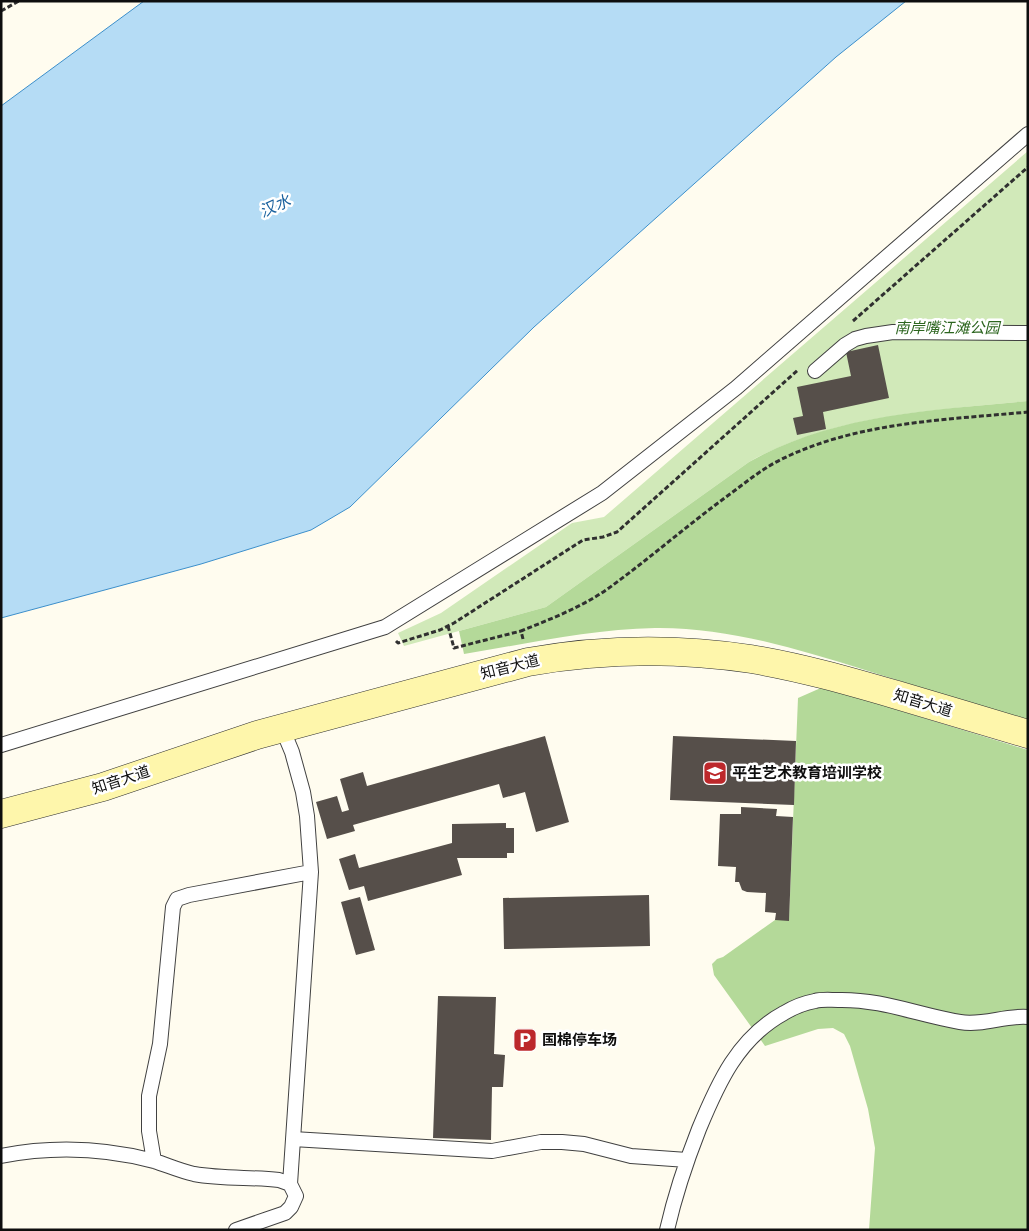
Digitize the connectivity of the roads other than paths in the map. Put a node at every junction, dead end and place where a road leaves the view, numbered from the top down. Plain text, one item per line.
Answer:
1 (1028, 134) edge
2 (1028, 333) edge
3 (815, 371) dead end
4 (282, 728) junction
5 (1028, 734) edge
6 (1, 745) edge
7 (1, 814) edge
8 (311, 872) junction
9 (1028, 1017) edge
10 (293, 1139) junction
11 (1, 1156) edge
12 (687, 1160) junction
13 (154, 1161) junction
14 (290, 1184) junction
15 (236, 1230) edge
16 (667, 1230) edge

1 - 6 lane
2 - 3 lane
4 - 5 main road, 知音大道
4 - 7 main road, 知音大道
4 - 8 lane
8 - 10 lane
8 - 13 lane
9 - 12 lane
10 - 12 lane
10 - 14 lane
11 - 13 lane
12 - 16 lane
13 - 14 lane
14 - 15 lane

